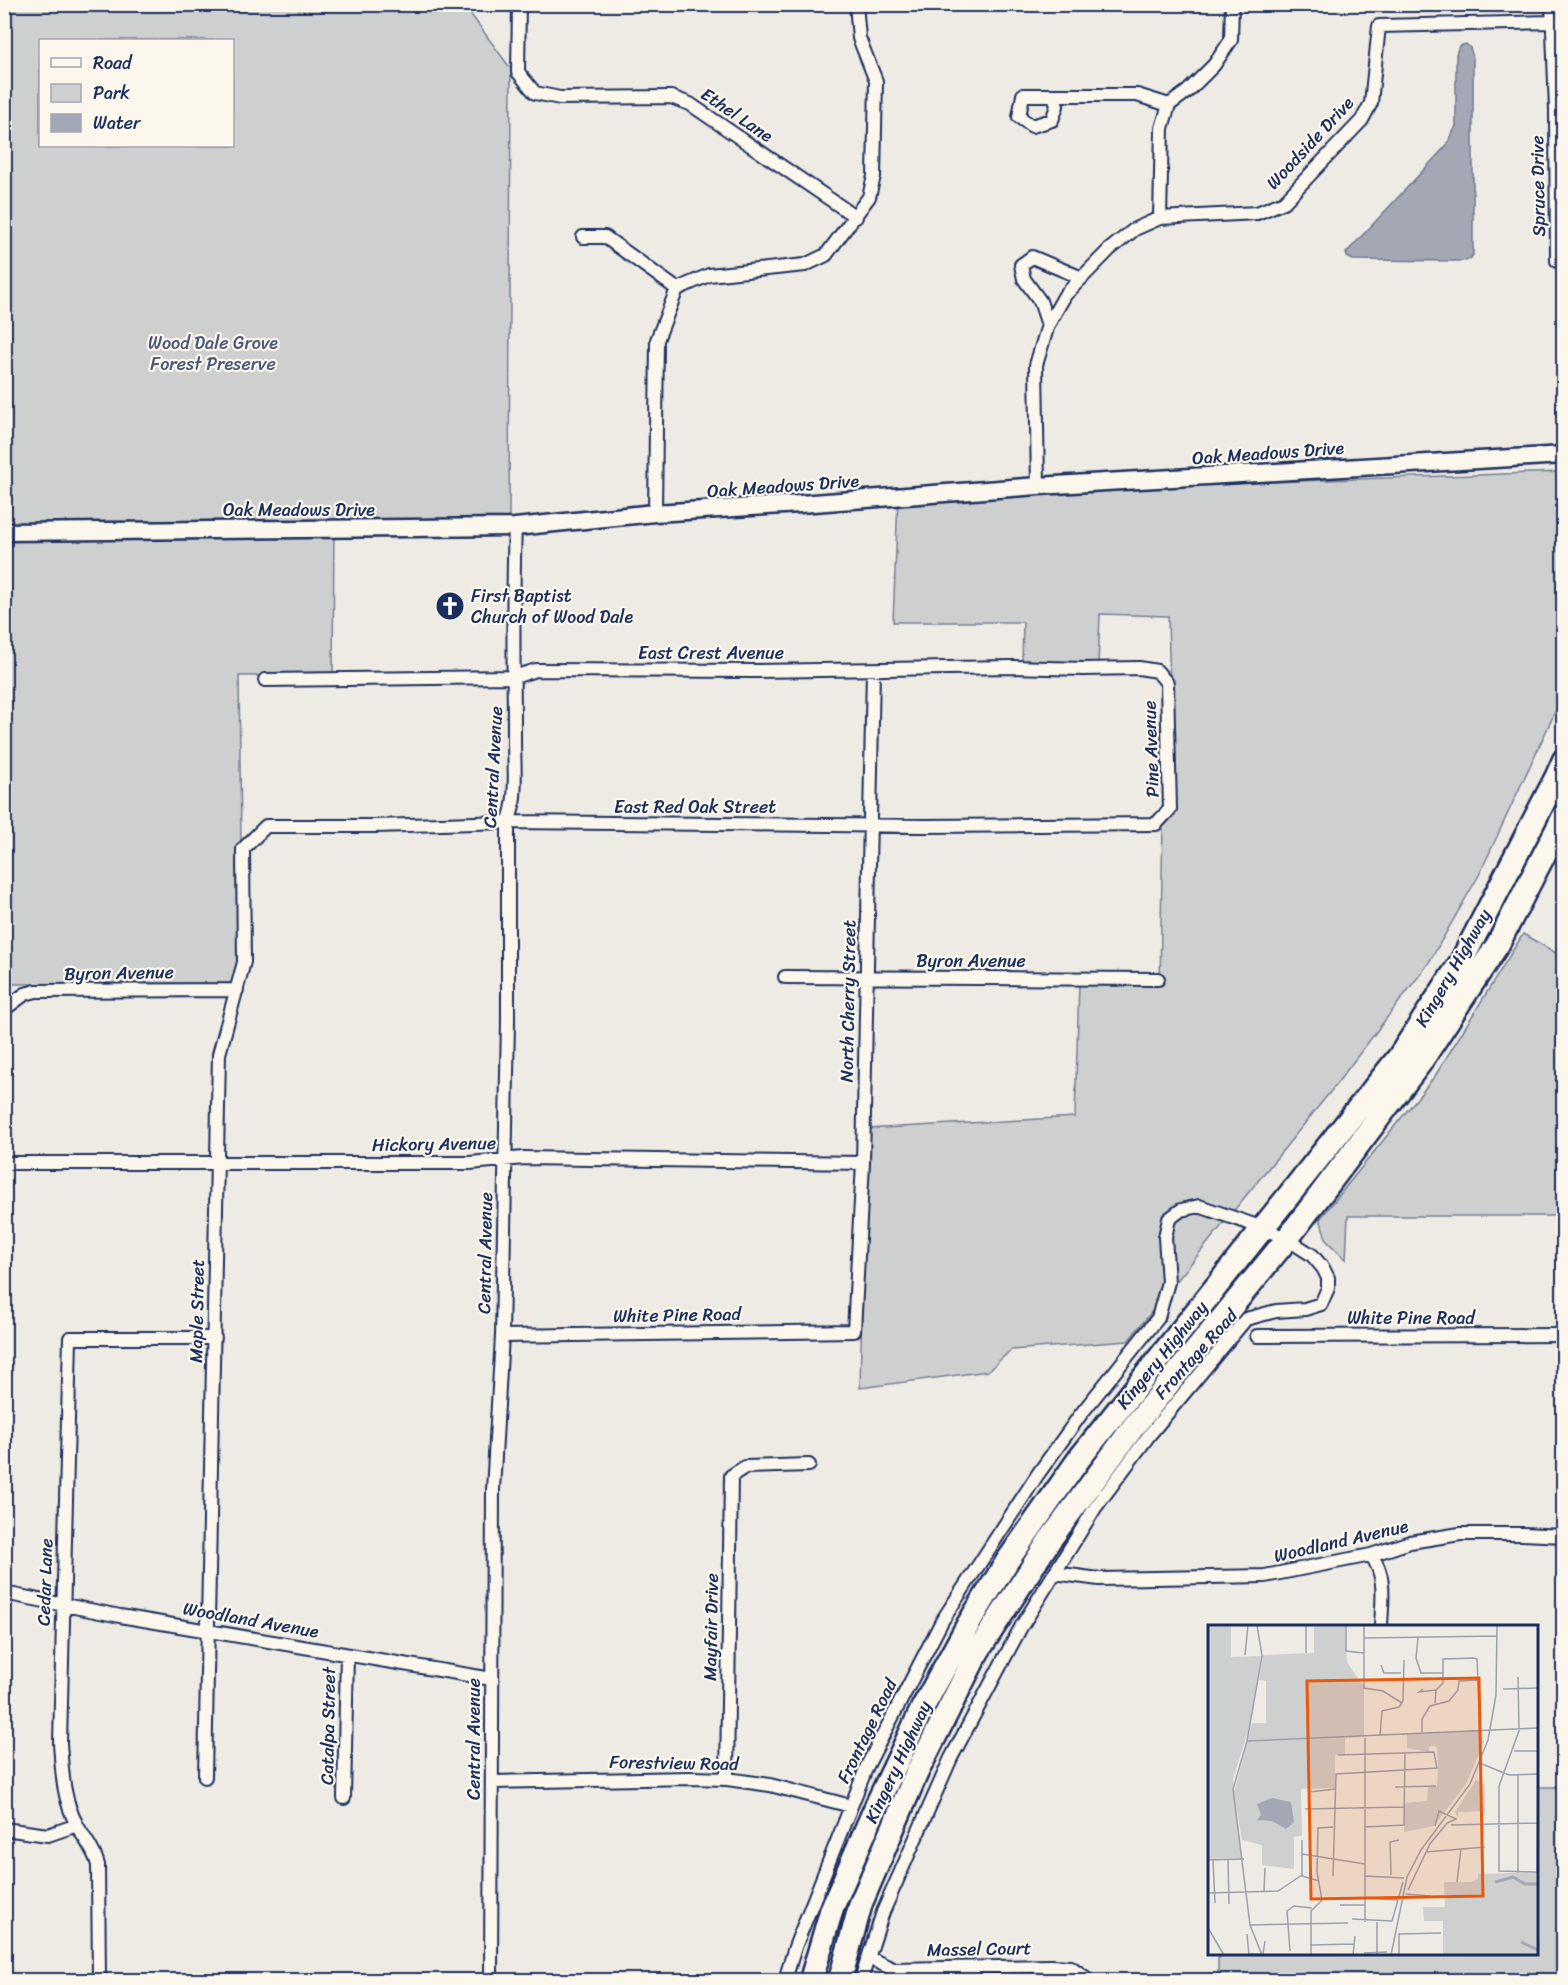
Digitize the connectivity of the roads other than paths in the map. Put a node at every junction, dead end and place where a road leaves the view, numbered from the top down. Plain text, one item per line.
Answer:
1 (519, 4) edge
2 (856, 4) edge
3 (1232, 4) edge
4 (1552, 4) edge
5 (1554, 22) junction
6 (1054, 95) dead end
7 (1169, 105) junction
8 (1559, 110) edge
9 (856, 217) junction
10 (1160, 218) junction
11 (583, 237) dead end
12 (1557, 261) dead end
13 (1082, 278) junction
14 (677, 289) junction
15 (1048, 325) junction
16 (1563, 455) edge
17 (1038, 486) junction
18 (655, 513) junction
19 (515, 527) junction
20 (4, 532) edge
21 (873, 671) junction
22 (1157, 672) joint
23 (514, 677) junction
24 (265, 680) dead end
25 (1563, 759) edge
26 (1563, 816) edge
27 (508, 822) junction
28 (1156, 824) joint
29 (869, 825) junction
30 (243, 849) joint
31 (785, 978) dead end
32 (867, 979) junction
33 (1158, 979) dead end
34 (237, 990) junction
35 (6, 1008) dead end
36 (504, 1161) junction
37 (4, 1163) edge
38 (863, 1163) junction
39 (217, 1164) junction
40 (1263, 1228) junction
41 (1287, 1239) junction
42 (854, 1331) joint
43 (1563, 1335) edge
44 (502, 1336) junction
45 (1257, 1336) dead end
46 (214, 1338) junction
47 (808, 1465) dead end
48 (1563, 1536) edge
49 (1371, 1555) junction
50 (1054, 1573) junction
51 (4, 1593) edge
52 (63, 1604) junction
53 (1381, 1625) edge
54 (208, 1631) junction
55 (347, 1655) junction
56 (492, 1679) junction
57 (205, 1777) dead end
58 (727, 1779) junction
59 (493, 1782) junction
60 (344, 1798) dead end
61 (851, 1806) junction
62 (77, 1825) junction
63 (4, 1829) edge
64 (869, 1958) junction
65 (99, 1980) edge
66 (490, 1980) edge
67 (784, 1980) edge
68 (811, 1980) edge
69 (840, 1980) edge
70 (861, 1980) edge
71 (1089, 1980) edge

1 - 9 street, Ethel Lane
2 - 9 street
3 - 7 street
4 - 5 street, Spruce Drive
5 - 8 street, Spruce Drive
5 - 10 street, Woodside Drive
6 - 7 street
7 - 10 street
8 - 12 street, Spruce Drive
9 - 14 street
10 - 13 street, Woodside Drive
11 - 14 street
13 - 15 street, Woodside Drive
13 - 15 street
14 - 18 street
15 - 17 street, Woodside Drive
16 - 17 street, Oak Meadows Drive
17 - 18 street, Oak Meadows Drive
18 - 19 street, Oak Meadows Drive
19 - 20 street, Oak Meadows Drive
19 - 23 street, Central Avenue
21 - 22 street, East Crest Avenue
21 - 23 street, East Crest Avenue
21 - 29 street, North Cherry Street
22 - 28 street, Pine Avenue
23 - 24 street, East Crest Avenue
23 - 27 street, Central Avenue
25 - 40 highway, Kingery Highway
26 - 41 highway, Kingery Highway
27 - 29 street, East Red Oak Street
27 - 30 street, East Red Oak Street
27 - 36 street, Central Avenue
28 - 29 street, East Red Oak Street
29 - 32 street, North Cherry Street
30 - 34 street, Maple Street
31 - 32 street, Byron Avenue
32 - 33 street, Byron Avenue
32 - 38 street, North Cherry Street
34 - 35 street, Byron Avenue
34 - 39 street, Maple Street
36 - 38 street, Hickory Avenue
36 - 39 street, Hickory Avenue
36 - 44 street, Central Avenue
37 - 39 street, Hickory Avenue
38 - 42 street, North Cherry Street
39 - 46 street, Maple Street
40 - 41 street, Frontage Road
40 - 61 street, Frontage Road
40 - 68 highway, Kingery Highway
41 - 50 street, Frontage Road
41 - 69 highway, Kingery Highway
42 - 44 street, White Pine Road
43 - 45 street, White Pine Road
44 - 56 street, Central Avenue
46 - 52 street, Cedar Lane
46 - 54 street, Maple Street
47 - 58 street, Mayfair Drive
48 - 49 street, Woodland Avenue
49 - 50 street, Woodland Avenue
49 - 53 street
50 - 64 street, Frontage Road
51 - 52 street, Woodland Avenue
52 - 54 street, Woodland Avenue
52 - 62 street, Cedar Lane
54 - 55 street, Woodland Avenue
54 - 57 street, Maple Street
55 - 56 street, Woodland Avenue
55 - 60 street, Catalpa Street
56 - 59 street, Central Avenue
58 - 59 street, Forestview Road
58 - 61 street, Forestview Road
59 - 66 street, Central Avenue
61 - 67 street, Frontage Road
62 - 63 street
62 - 65 street, Cedar Lane
64 - 70 street, Frontage Road
64 - 71 street, Massel Court

